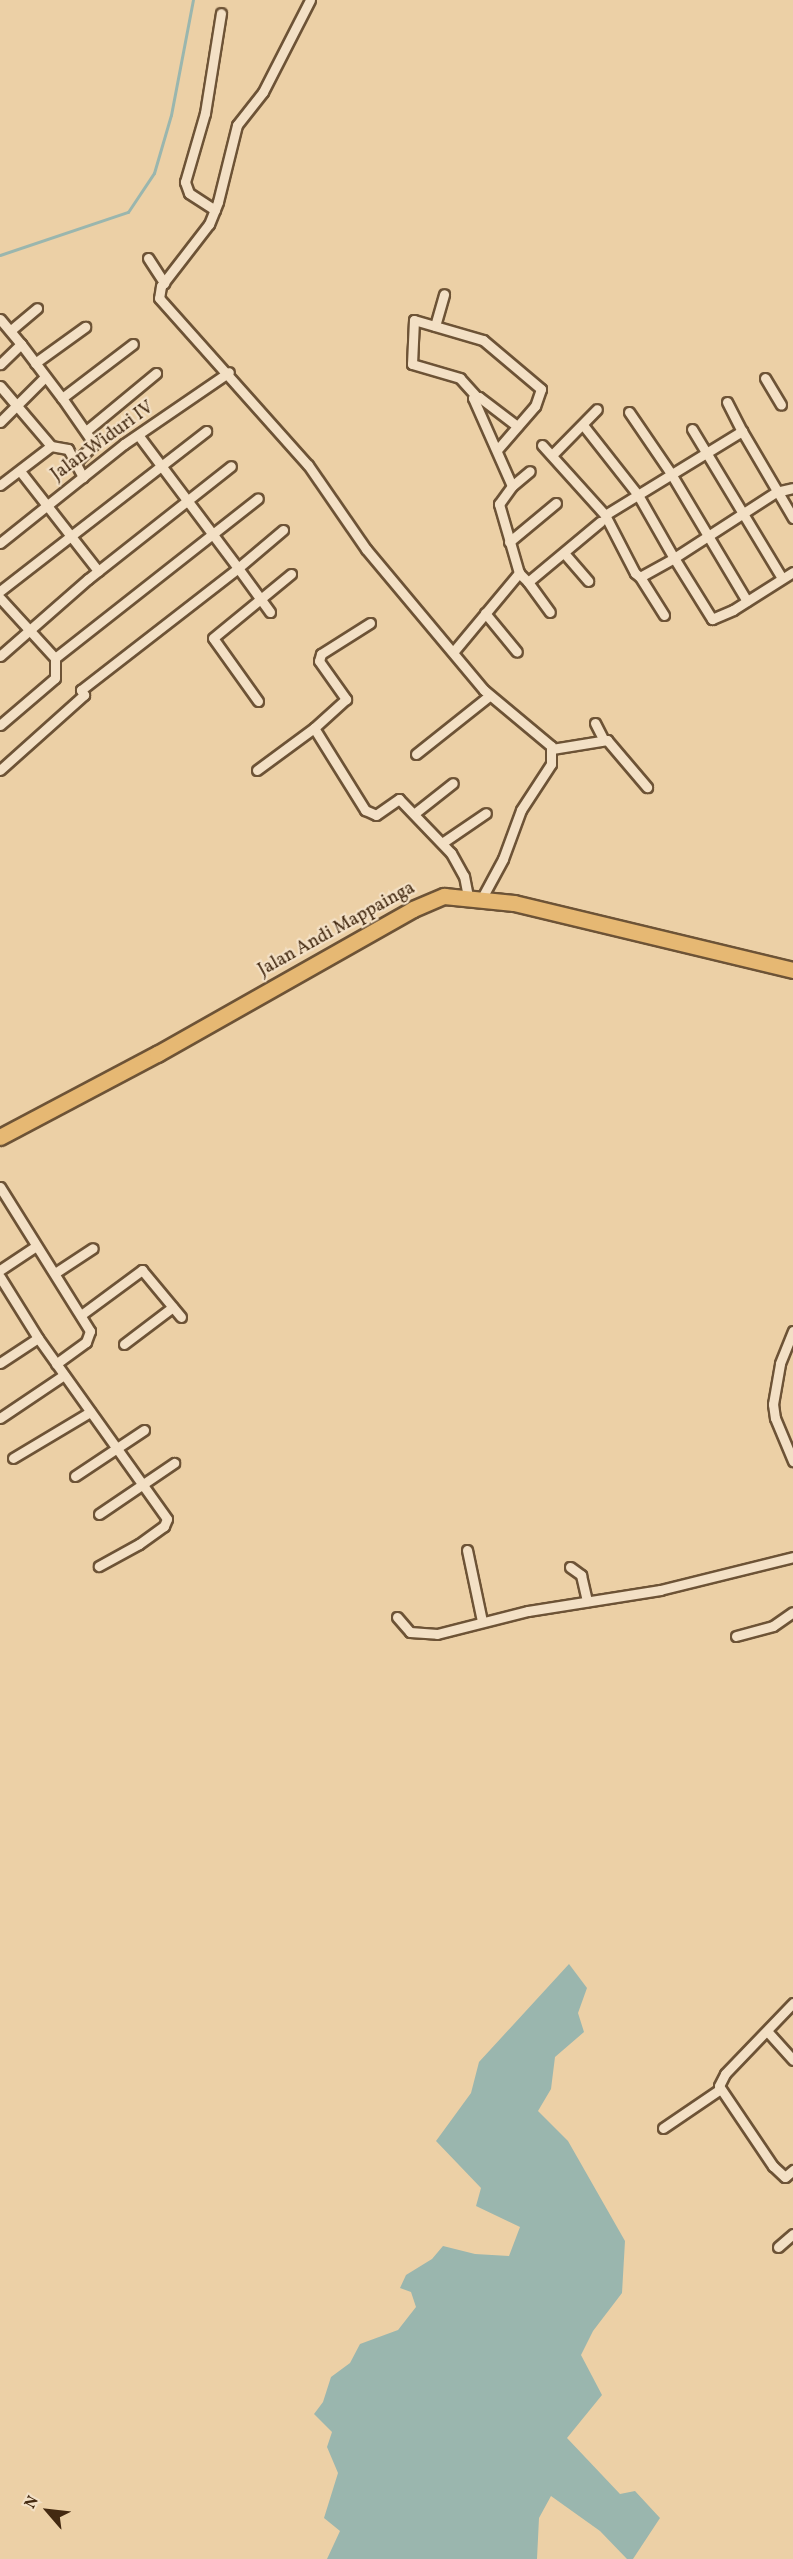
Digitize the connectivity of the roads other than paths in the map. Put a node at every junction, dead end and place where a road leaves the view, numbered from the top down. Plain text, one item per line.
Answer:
1 (310, 0) edge
2 (221, 13) dead end
3 (215, 210) junction
4 (148, 258) dead end
5 (164, 282) junction
6 (444, 294) dead end
7 (37, 308) dead end
8 (0, 319) edge
9 (435, 326) junction
10 (85, 327) dead end
11 (11, 330) junction
12 (21, 344) junction
13 (133, 344) dead end
14 (0, 363) edge
15 (35, 363) junction
16 (156, 372) dead end
17 (229, 372) junction
18 (45, 377) junction
19 (765, 378) dead end
20 (0, 386) edge
21 (476, 396) junction
22 (62, 398) junction
23 (727, 402) dead end
24 (17, 405) junction
25 (781, 405) dead end
26 (597, 409) dead end
27 (629, 412) dead end
28 (0, 422) edge
29 (583, 425) junction
30 (517, 426) junction
31 (692, 429) dead end
32 (86, 431) junction
33 (742, 431) junction
34 (206, 432) dead end
35 (138, 435) junction
36 (542, 445) dead end
37 (51, 446) junction
38 (497, 450) junction
39 (706, 451) junction
40 (552, 455) junction
41 (76, 462) junction
42 (231, 466) dead end
43 (162, 467) junction
44 (20, 471) junction
45 (530, 471) dead end
46 (670, 472) junction
47 (83, 477) junction
48 (0, 485) edge
49 (512, 486) junction
50 (793, 488) edge
51 (776, 492) junction
52 (638, 495) junction
53 (258, 498) dead end
54 (189, 502) junction
55 (556, 503) dead end
56 (47, 504) junction
57 (743, 516) junction
58 (793, 518) edge
59 (602, 519) junction
60 (283, 530) dead end
61 (213, 534) junction
62 (710, 536) junction
63 (71, 537) junction
64 (508, 542) junction
65 (0, 543) edge
66 (564, 553) junction
67 (674, 558) junction
68 (238, 568) junction
69 (98, 571) junction
70 (793, 572) edge
71 (519, 573) junction
72 (291, 574) dead end
73 (640, 577) junction
74 (782, 578) junction
75 (528, 582) junction
76 (588, 582) dead end
77 (0, 591) edge
78 (261, 599) junction
79 (747, 601) junction
80 (1, 602) edge
81 (270, 612) dead end
82 (550, 612) dead end
83 (485, 613) junction
84 (664, 615) dead end
85 (370, 623) dead end
86 (28, 632) junction
87 (454, 651) junction
88 (517, 652) dead end
89 (0, 656) edge
90 (55, 658) junction
91 (489, 696) junction
92 (258, 701) dead end
93 (595, 723) dead end
94 (0, 725) edge
95 (314, 728) junction
96 (603, 739) junction
97 (552, 749) junction
98 (416, 754) dead end
99 (0, 770) edge
100 (257, 770) dead end
101 (453, 783) dead end
102 (647, 787) dead end
103 (415, 813) junction
104 (486, 813) dead end
105 (442, 843) junction
106 (475, 897) junction
107 (793, 970) edge
108 (0, 1137) edge
109 (0, 1187) edge
110 (36, 1246) junction
111 (93, 1248) dead end
112 (0, 1270) edge
113 (55, 1274) junction
114 (0, 1277) edge
115 (173, 1307) junction
116 (81, 1315) junction
117 (181, 1317) dead end
118 (793, 1331) edge
119 (38, 1338) junction
120 (124, 1344) dead end
121 (0, 1363) edge
122 (56, 1364) junction
123 (64, 1375) junction
124 (90, 1412) junction
125 (0, 1418) edge
126 (144, 1430) dead end
127 (116, 1450) junction
128 (13, 1458) dead end
129 (793, 1461) edge
130 (174, 1463) dead end
131 (75, 1476) dead end
132 (142, 1485) junction
133 (99, 1514) dead end
134 (467, 1550) dead end
135 (793, 1557) edge
136 (99, 1566) dead end
137 (570, 1567) dead end
138 (587, 1601) junction
139 (793, 1612) edge
140 (397, 1617) dead end
141 (482, 1621) junction
142 (736, 1636) dead end
143 (793, 2003) edge
144 (767, 2031) junction
145 (793, 2060) edge
146 (719, 2090) junction
147 (663, 2128) dead end
148 (789, 2173) edge
149 (793, 2184) edge
150 (793, 2234) edge
151 (778, 2247) dead end

1 - 3 street
2 - 3 street
3 - 5 street
4 - 5 street
5 - 17 street
6 - 9 street
7 - 11 street
8 - 11 street
9 - 21 street
9 - 30 street
10 - 15 street
11 - 12 street
12 - 14 street
12 - 15 street
13 - 22 street
15 - 18 street
16 - 32 street
17 - 35 street, Jalan Widuri IV
17 - 87 street
18 - 22 street
18 - 24 street
19 - 25 street
20 - 24 street
21 - 30 street
21 - 38 street
22 - 32 street
23 - 33 street
24 - 28 street
24 - 37 street
26 - 29 street
27 - 46 street
29 - 40 street
29 - 52 street
30 - 38 street
31 - 39 street
32 - 41 street
33 - 39 street
33 - 51 street
34 - 43 street
35 - 43 street
35 - 47 street, Jalan Widuri IV
36 - 40 street
37 - 41 street
37 - 44 street
38 - 49 street
39 - 46 street
39 - 57 street
40 - 59 street
41 - 47 street
42 - 54 street
43 - 54 street
43 - 63 street
44 - 48 street
44 - 56 street
45 - 49 street
46 - 52 street
46 - 62 street
47 - 56 street, Jalan Widuri IV
49 - 64 street
50 - 51 street
51 - 57 street
51 - 58 street
52 - 59 street
52 - 67 street
53 - 61 street
54 - 61 street
54 - 69 street
55 - 64 street
56 - 63 street
56 - 65 street, Jalan Widuri IV
57 - 62 street
57 - 74 street
59 - 66 street
59 - 73 street
60 - 68 street
61 - 68 street
61 - 90 street
62 - 67 street
62 - 79 street
63 - 69 street
63 - 77 street
64 - 71 street
66 - 75 street
66 - 76 street
67 - 73 street
67 - 79 street
68 - 78 street
68 - 99 street
69 - 86 street
70 - 74 street
71 - 75 street
71 - 83 street
72 - 78 street
73 - 84 street
74 - 79 street
75 - 82 street
78 - 81 street
78 - 92 street
80 - 86 street
83 - 87 street
83 - 88 street
85 - 95 street
86 - 89 street
86 - 90 street
87 - 91 street
90 - 94 street
91 - 97 street
91 - 98 street
93 - 96 street
95 - 100 street
95 - 103 street
96 - 97 street
96 - 102 street
97 - 106 street
101 - 103 street
103 - 105 street
104 - 105 street
105 - 106 street
106 - 107 main road, Jalan Andi Mappainga
106 - 108 main road, Jalan Andi Mappainga
109 - 110 street
110 - 112 street
110 - 113 street
111 - 113 street
113 - 116 street
114 - 119 street
115 - 116 street
115 - 117 street
115 - 120 street
116 - 122 street
118 - 129 street
119 - 121 street
119 - 122 street
122 - 123 street
123 - 124 street
123 - 125 street
124 - 127 street
124 - 128 street
126 - 127 street
127 - 131 street
127 - 132 street
130 - 132 street
132 - 133 street
132 - 136 street
134 - 141 street
135 - 138 street
137 - 138 street
138 - 141 street
139 - 142 street
140 - 141 street
143 - 144 street
144 - 145 street
144 - 146 street
146 - 147 street
146 - 148 street
148 - 149 street
150 - 151 street

